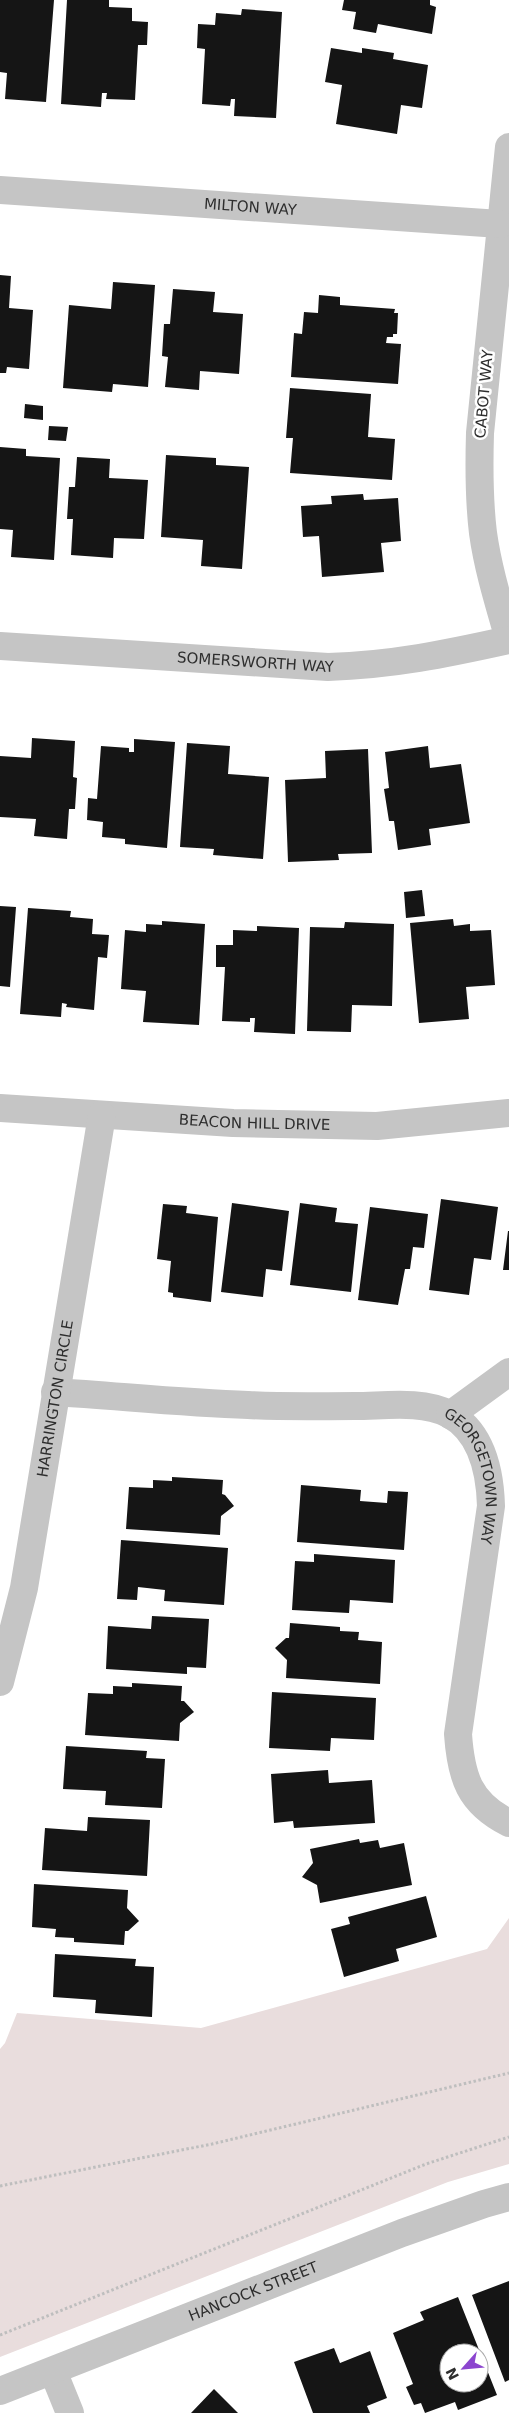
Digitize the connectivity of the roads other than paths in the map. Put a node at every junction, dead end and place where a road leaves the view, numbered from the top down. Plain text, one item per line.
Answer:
1 (509, 147) edge
2 (0, 190) edge
3 (500, 224) junction
4 (509, 640) edge
5 (0, 646) edge
6 (0, 1108) edge
7 (509, 1113) edge
8 (102, 1115) junction
9 (509, 1372) edge
10 (55, 1392) junction
11 (450, 1415) junction
12 (0, 1682) edge
13 (509, 1823) edge
14 (509, 2197) edge
15 (53, 2371) junction
16 (0, 2390) edge
17 (70, 2413) edge

1 - 3 street, CABOT WAY
2 - 3 street, MILTON WAY
3 - 4 street, CABOT WAY
4 - 5 street, SOMERSWORTH WAY
6 - 8 street, BEACON HILL DRIVE
7 - 8 street, BEACON HILL DRIVE
8 - 10 street, HARRINGTON CIRCLE
9 - 11 street
10 - 11 street, GEORGETOWN WAY
10 - 12 street, HARRINGTON CIRCLE
11 - 13 street, GEORGETOWN WAY
14 - 15 street, HANCOCK STREET
15 - 16 street, HANCOCK STREET
15 - 17 street

